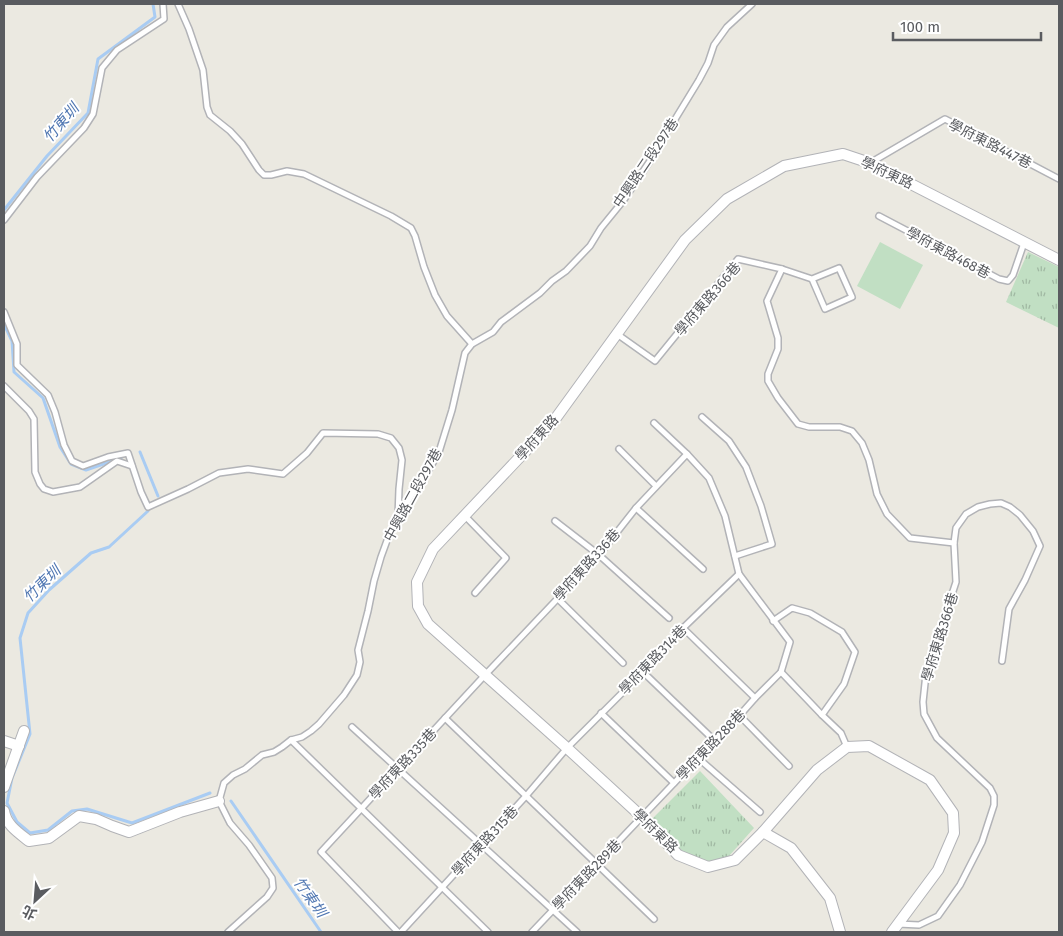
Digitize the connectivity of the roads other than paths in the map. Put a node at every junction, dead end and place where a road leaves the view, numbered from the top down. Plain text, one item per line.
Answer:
1 (163, 4) edge
2 (178, 4) edge
3 (752, 4) edge
4 (870, 163) junction
5 (1059, 179) edge
6 (878, 216) dead end
7 (4, 220) edge
8 (1024, 242) junction
9 (1059, 260) edge
10 (782, 269) junction
11 (812, 279) junction
12 (4, 312) edge
13 (617, 334) junction
14 (472, 344) junction
15 (4, 386) edge
16 (702, 417) dead end
17 (654, 423) dead end
18 (619, 449) dead end
19 (687, 454) junction
20 (132, 466) junction
21 (656, 486) junction
22 (636, 508) junction
23 (465, 516) junction
24 (398, 518) junction
25 (555, 521) dead end
26 (954, 544) junction
27 (599, 555) junction
28 (735, 556) junction
29 (703, 569) dead end
30 (739, 574) junction
31 (475, 593) dead end
32 (558, 598) junction
33 (670, 618) dead end
34 (773, 621) junction
35 (683, 628) junction
36 (1002, 661) dead end
37 (623, 663) dead end
38 (643, 672) junction
39 (781, 672) junction
40 (485, 675) junction
41 (755, 698) junction
42 (601, 713) junction
43 (739, 715) junction
44 (822, 715) junction
45 (445, 718) junction
46 (352, 727) dead end
47 (24, 731) dead end
48 (291, 740) junction
49 (4, 741) edge
50 (716, 742) junction
51 (19, 746) junction
52 (847, 747) junction
53 (567, 748) junction
54 (698, 758) junction
55 (789, 766) dead end
56 (398, 769) junction
57 (674, 783) junction
58 (4, 787) edge
59 (526, 796) junction
60 (219, 801) junction
61 (362, 808) junction
62 (4, 811) edge
63 (760, 812) dead end
64 (642, 818) junction
65 (763, 832) junction
66 (481, 845) junction
67 (596, 864) junction
68 (442, 887) junction
69 (553, 910) junction
70 (654, 919) dead end
71 (895, 928) edge
72 (228, 932) edge
73 (400, 932) edge
74 (488, 932) edge
75 (532, 932) edge
76 (577, 932) edge
77 (840, 932) edge

1 - 7 lane
2 - 14 lane
3 - 14 lane, 中興路二段297巷
4 - 5 lane, 學府東路447巷
4 - 8 street, 學府東路
4 - 13 street, 學府東路
6 - 8 lane, 學府東路468巷
8 - 9 street, 學府東路
10 - 11 lane
10 - 13 lane, 學府東路366巷
10 - 26 lane
11 - 11 lane
12 - 20 lane
13 - 23 street, 學府東路
14 - 24 lane, 中興路二段297巷
15 - 20 lane
16 - 28 lane
17 - 19 lane
18 - 21 lane
19 - 21 lane, 學府東路336巷
19 - 28 lane
20 - 24 lane
21 - 22 lane, 學府東路336巷
22 - 27 lane, 學府東路336巷
22 - 29 lane
23 - 31 lane
23 - 40 street, 學府東路
24 - 48 lane, 中興路二段297巷
25 - 27 lane
26 - 36 lane, 學府東路366巷
26 - 71 lane, 學府東路366巷
27 - 32 lane, 學府東路336巷
27 - 33 lane
28 - 30 lane
30 - 34 lane
30 - 35 lane, 學府東路314巷
32 - 37 lane
32 - 40 lane, 學府東路336巷
34 - 39 lane
34 - 44 lane
35 - 38 lane, 學府東路314巷
35 - 41 lane
38 - 42 lane, 學府東路314巷
38 - 50 lane
39 - 41 lane, 學府東路288巷
39 - 44 lane
40 - 45 lane, 學府東路335巷
40 - 53 street, 學府東路
41 - 43 lane, 學府東路288巷
42 - 53 lane, 學府東路314巷
42 - 57 lane
43 - 50 lane, 學府東路288巷
43 - 55 lane
44 - 52 lane
45 - 56 lane, 學府東路335巷
45 - 59 lane
46 - 56 lane
47 - 51 street
48 - 60 lane, 中興路二段297巷
48 - 61 lane
49 - 51 street
50 - 54 lane, 學府東路288巷
51 - 58 street
52 - 65 street, 學府東路
52 - 71 street
53 - 59 lane, 學府東路315巷
53 - 64 street, 學府東路
54 - 57 lane, 學府東路288巷
54 - 63 lane
56 - 61 lane, 學府東路335巷
56 - 66 lane
57 - 64 lane, 學府東路288巷
59 - 66 lane, 學府東路315巷
59 - 67 lane
60 - 62 street
60 - 72 lane
61 - 68 lane
61 - 73 lane, 學府東路335巷
64 - 65 street, 學府東路
64 - 67 lane, 學府東路289巷
65 - 77 street
66 - 68 lane, 學府東路315巷
66 - 69 lane
67 - 69 lane, 學府東路289巷
67 - 70 lane
68 - 73 lane, 學府東路315巷
68 - 74 lane
69 - 75 lane, 學府東路289巷
69 - 76 lane

